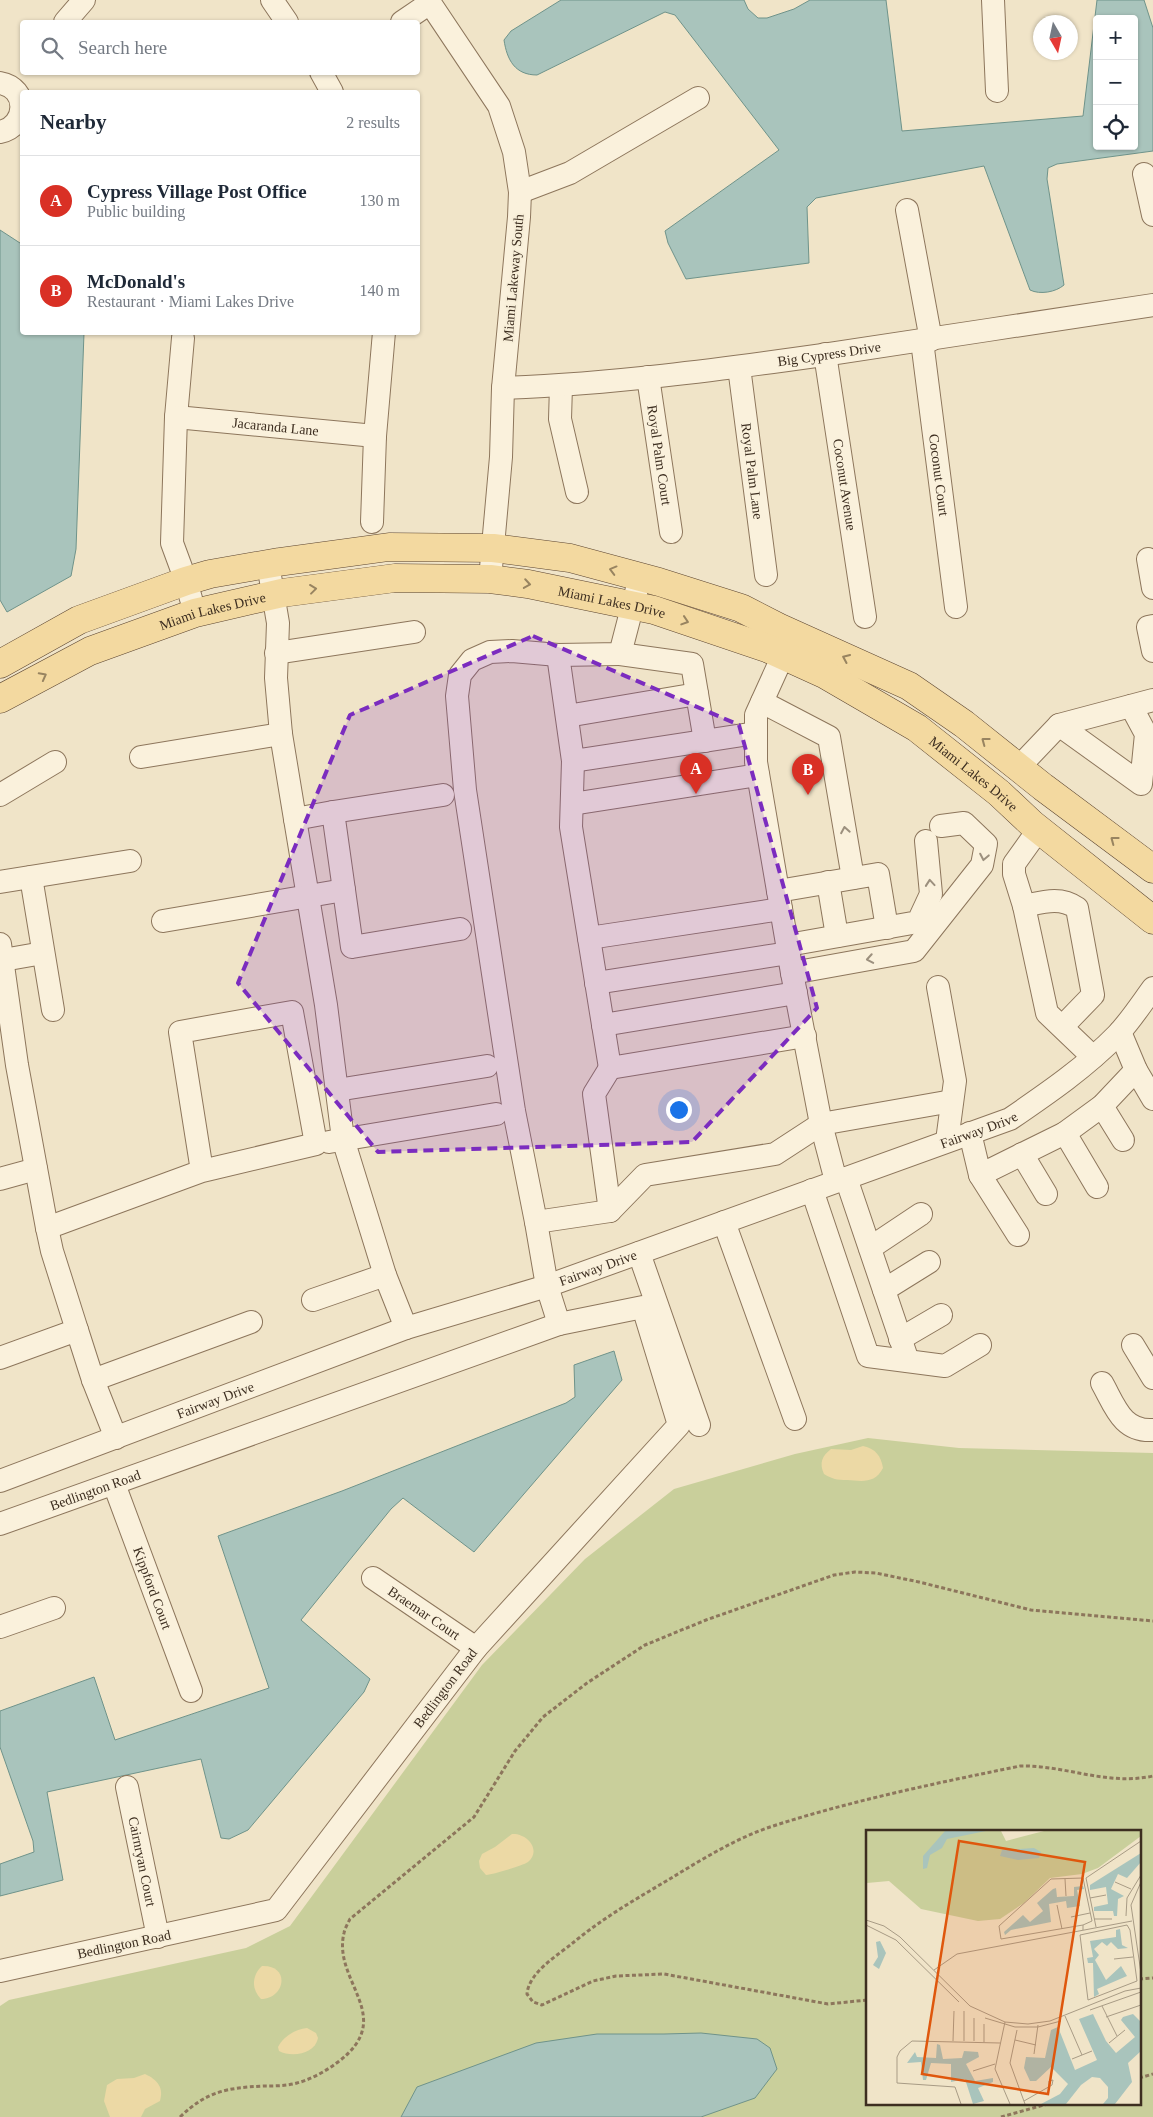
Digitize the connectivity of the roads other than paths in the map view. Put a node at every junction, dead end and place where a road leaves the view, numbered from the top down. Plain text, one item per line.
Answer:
1 (84, 0) edge
2 (272, 0) edge
3 (992, 0) edge
4 (429, 1) edge
5 (67, 20) edge
6 (286, 20) edge
7 (405, 20) edge
8 (11, 80) edge
9 (997, 91) dead end
10 (20, 98) edge
11 (698, 98) dead end
12 (20, 117) edge
13 (0, 132) edge
14 (1144, 174) dead end
15 (520, 192) junction
16 (907, 210) dead end
17 (1153, 215) edge
18 (1153, 305) edge
19 (384, 335) edge
20 (184, 338) dead end
21 (927, 341) junction
22 (825, 354) junction
23 (739, 367) junction
24 (648, 377) junction
25 (561, 386) junction
26 (503, 388) junction
27 (176, 417) junction
28 (375, 436) junction
29 (577, 492) dead end
30 (372, 522) dead end
31 (672, 532) dead end
32 (493, 548) junction
33 (1148, 559) dead end
34 (268, 564) junction
35 (766, 575) dead end
36 (640, 577) junction
37 (490, 579) junction
38 (186, 581) junction
39 (1153, 588) edge
40 (274, 594) junction
41 (632, 606) junction
42 (956, 607) dead end
43 (195, 613) junction
44 (865, 617) dead end
45 (1153, 626) edge
46 (414, 632) dead end
47 (788, 644) junction
48 (1153, 651) edge
49 (276, 653) junction
50 (620, 654) junction
51 (558, 655) junction
52 (0, 664) edge
53 (697, 694) junction
54 (0, 699) edge
55 (1153, 700) edge
56 (762, 702) junction
57 (1131, 706) junction
58 (567, 716) junction
59 (1059, 724) junction
60 (756, 733) junction
61 (281, 734) junction
62 (705, 741) junction
63 (141, 757) dead end
64 (573, 761) junction
65 (55, 762) dead end
66 (1019, 766) junction
67 (758, 775) junction
68 (0, 795) edge
69 (443, 795) dead end
70 (572, 804) junction
71 (333, 812) junction
72 (296, 818) junction
73 (1038, 829) junction
74 (130, 861) dead end
75 (1153, 869) edge
76 (31, 877) junction
77 (853, 878) junction
78 (0, 882) edge
79 (828, 882) junction
80 (344, 890) junction
81 (307, 896) junction
82 (780, 900) junction
83 (1024, 906) junction
84 (1153, 920) edge
85 (163, 921) dead end
86 (888, 928) junction
87 (460, 929) dead end
88 (837, 936) junction
89 (589, 938) junction
90 (352, 948) junction
91 (1, 952) edge
92 (43, 953) junction
93 (317, 954) junction
94 (791, 966) junction
95 (596, 983) junction
96 (938, 987) dead end
97 (1153, 988) edge
98 (3, 993) edge
99 (326, 1005) junction
100 (53, 1010) dead end
101 (292, 1012) junction
102 (603, 1025) junction
103 (1063, 1026) junction
104 (1120, 1032) junction
105 (805, 1036) junction
106 (1093, 1057) junction
107 (487, 1066) dead end
108 (610, 1068) junction
109 (1136, 1070) junction
110 (337, 1090) junction
111 (1153, 1100) edge
112 (952, 1101) junction
113 (1102, 1106) junction
114 (496, 1114) dead end
115 (821, 1124) junction
116 (970, 1133) junction
117 (1065, 1133) junction
118 (343, 1139) junction
119 (1122, 1140) dead end
120 (947, 1142) junction
121 (316, 1144) junction
122 (1022, 1154) junction
123 (36, 1169) junction
124 (202, 1171) junction
125 (980, 1175) junction
126 (0, 1179) edge
127 (841, 1180) junction
128 (1097, 1187) dead end
129 (812, 1190) junction
130 (1046, 1194) dead end
131 (610, 1212) junction
132 (921, 1214) dead end
133 (536, 1222) junction
134 (724, 1222) junction
135 (47, 1228) junction
136 (1018, 1235) dead end
137 (870, 1248) junction
138 (639, 1253) junction
139 (930, 1262) dead end
140 (386, 1275) junction
141 (547, 1286) junction
142 (884, 1290) junction
143 (312, 1300) dead end
144 (941, 1316) dead end
145 (251, 1322) dead end
146 (559, 1324) junction
147 (406, 1328) junction
148 (77, 1330) junction
149 (900, 1338) junction
150 (980, 1344) dead end
151 (1134, 1345) dead end
152 (0, 1358) edge
153 (908, 1362) junction
154 (1153, 1378) edge
155 (94, 1380) junction
156 (1102, 1383) dead end
157 (795, 1419) dead end
158 (699, 1425) dead end
159 (1153, 1430) edge
160 (116, 1438) junction
161 (0, 1481) edge
162 (114, 1484) junction
163 (0, 1524) edge
164 (373, 1578) dead end
165 (54, 1608) dead end
166 (0, 1627) edge
167 (476, 1648) junction
168 (191, 1691) dead end
169 (127, 1787) dead end
170 (158, 1936) junction
171 (0, 1971) edge

1 - 5 street
2 - 6 street
3 - 9 street
4 - 7 street
4 - 15 street, Miami Lakeway South
8 - 10 street
11 - 15 street
12 - 13 street
14 - 17 street
15 - 26 street, Miami Lakeway South
16 - 21 street, Coconut Court
18 - 21 street, Big Cypress Drive
19 - 28 street
20 - 27 street
21 - 22 street, Big Cypress Drive
21 - 42 street, Coconut Court
22 - 23 street, Big Cypress Drive
22 - 44 street, Coconut Avenue
23 - 24 street, Big Cypress Drive
23 - 35 street, Royal Palm Lane
24 - 25 street, Big Cypress Drive
24 - 31 street, Royal Palm Court
25 - 26 street, Big Cypress Drive
25 - 29 street
26 - 32 street, Miami Lakeway South
27 - 28 street, Jacaranda Lane
27 - 38 street
28 - 30 street
32 - 34 main road, Miami Lakes Drive
36 -> 32 main road, Miami Lakes Drive
32 - 37 street, Miami Lakeway South
33 - 39 street
34 - 38 main road, Miami Lakes Drive
34 - 40 street
36 - 41 street
36 - 47 main road, Miami Lakes Drive
40 -> 37 main road, Miami Lakes Drive
37 -> 41 main road, Miami Lakes Drive
38 - 43 street
38 - 52 main road, Miami Lakes Drive
40 - 43 main road, Miami Lakes Drive
40 - 49 street
41 -> 47 main road, Miami Lakes Drive
41 - 50 street
54 -> 43 main road, Miami Lakes Drive
45 - 48 street
46 - 49 street
47 - 56 street
66 -> 47 main road, Miami Lakes Drive
47 - 73 main road, Miami Lakes Drive
49 - 61 street
50 - 51 street
50 - 53 street
51 - 58 street
51 - 133 street
53 - 58 street
53 - 62 street
55 - 57 street
56 - 60 street
77 -> 56 street
57 - 59 street
57 - 59 street
58 - 64 street
59 - 66 street
60 - 62 street
60 - 67 street
61 - 63 street
61 - 72 street
62 - 64 street
64 - 70 street
65 - 68 street
75 -> 66 main road, Miami Lakes Drive
67 - 70 street
67 - 82 street
69 - 71 street
70 - 89 street
71 - 72 street
71 - 80 street
72 - 81 street
73 - 83 street
73 - 84 main road, Miami Lakes Drive
74 - 76 street
76 - 78 street
76 - 92 street
77 - 79 street
77 - 86 street
79 - 82 street
79 - 88 street
80 - 81 street
80 - 90 street
81 - 85 street
81 - 93 street
82 - 89 street
82 - 94 street
83 - 103 street
83 - 103 street
86 - 88 street
86 -> 94 street
87 - 90 street
88 - 94 street
89 - 95 street
90 - 93 street
91 - 92 street
91 - 98 street
92 - 100 street
93 - 99 street
94 - 95 street
94 - 102 street
94 - 105 street
95 - 102 street
96 - 112 street
97 - 104 street, Fairway Drive
98 - 123 street
99 - 101 street
99 - 110 street
101 - 121 street
101 - 124 street
102 - 108 street
103 - 106 street
104 - 106 street, Fairway Drive
104 - 109 street
105 - 108 street
105 - 115 street
106 - 116 street, Fairway Drive
107 - 110 street
108 - 131 street
109 - 111 street
109 - 113 street
110 - 118 street
112 - 115 street
112 - 120 street
113 - 117 street
113 - 119 street
114 - 118 street
115 - 127 street
115 - 131 street
116 - 120 street, Fairway Drive
116 - 125 street
117 - 122 street
117 - 128 street
118 - 121 street
118 - 140 street
120 - 127 street, Fairway Drive
121 - 124 street
122 - 125 street
122 - 130 street
123 - 126 street
123 - 135 street
124 - 135 street
125 - 136 street
127 - 129 street, Fairway Drive
127 - 137 street
129 - 134 street, Fairway Drive
129 - 153 street
131 - 133 street
132 - 137 street
133 - 141 street
134 - 138 street, Fairway Drive
134 - 157 street
135 - 148 street
137 - 142 street
138 - 141 street, Fairway Drive
138 - 158 street
139 - 142 street
140 - 143 street
140 - 147 street
141 - 146 street
141 - 147 street, Fairway Drive
142 - 149 street
144 - 149 street
145 - 155 street
146 - 162 street, Bedlington Road
146 - 167 street, Bedlington Road
147 - 160 street, Fairway Drive
148 - 152 street
148 - 155 street
149 - 153 street
150 - 153 street
151 - 154 street
155 - 160 street
156 - 159 street
160 - 161 street, Fairway Drive
162 - 163 street, Bedlington Road
162 - 168 street, Kippford Court
164 - 167 street, Braemar Court
165 - 166 street
167 - 170 street, Bedlington Road
169 - 170 street, Cairnryan Court
170 - 171 street, Bedlington Road

